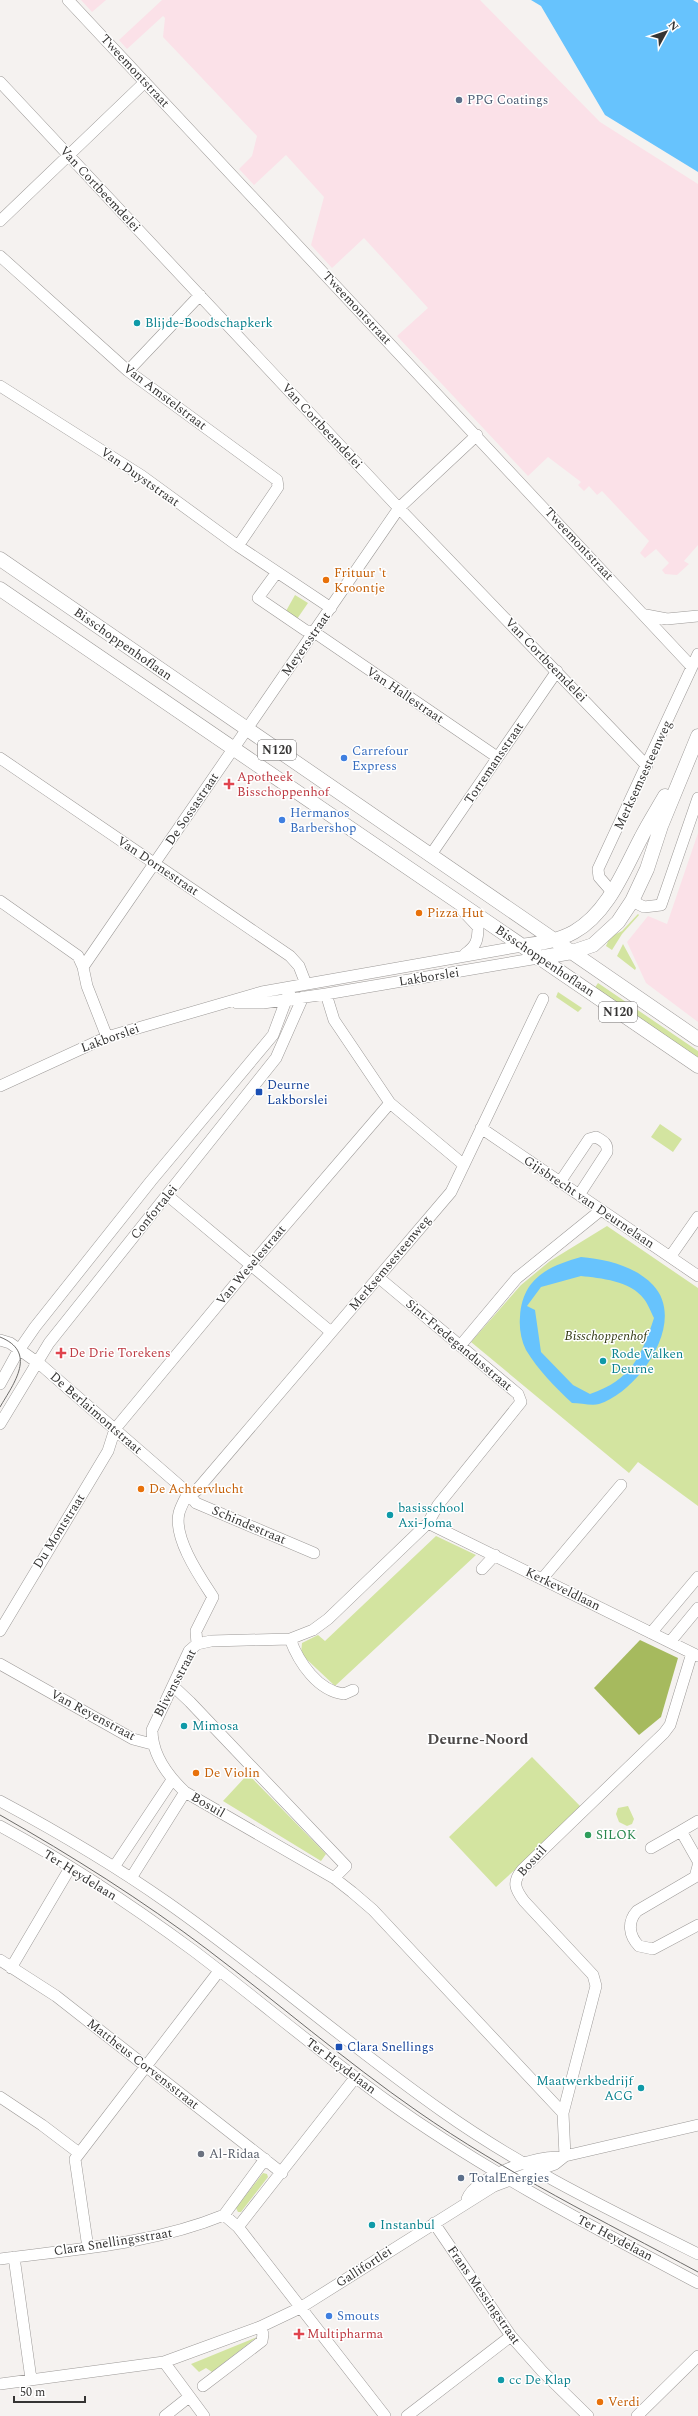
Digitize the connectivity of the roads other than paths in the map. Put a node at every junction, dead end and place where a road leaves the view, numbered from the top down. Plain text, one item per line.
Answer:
1 (68, 0) edge
2 (0, 82) edge
3 (145, 82) junction
4 (69, 156) junction
5 (0, 221) edge
6 (0, 256) edge
7 (200, 295) junction
8 (128, 371) junction
9 (0, 386) edge
10 (477, 435) junction
11 (399, 508) junction
12 (238, 546) junction
13 (0, 559) edge
14 (277, 572) junction
15 (0, 589) edge
16 (331, 608) junction
17 (646, 615) junction
18 (698, 616) edge
19 (314, 632) junction
20 (698, 654) edge
21 (692, 667) junction
22 (557, 671) junction
23 (246, 730) junction
24 (698, 736) edge
25 (233, 749) junction
26 (691, 753) junction
27 (0, 758) edge
28 (497, 758) junction
29 (647, 766) junction
30 (698, 798) edge
31 (430, 856) junction
32 (154, 864) junction
33 (612, 892) junction
34 (455, 899) junction
35 (0, 901) edge
36 (632, 901) junction
37 (554, 940) junction
38 (522, 946) junction
39 (572, 952) junction
40 (464, 955) junction
41 (538, 958) junction
42 (431, 961) junction
43 (83, 967) junction
44 (434, 976) junction
45 (306, 984) junction
46 (291, 987) junction
47 (326, 994) junction
48 (303, 997) junction
49 (286, 999) junction
50 (543, 999) dead end
51 (225, 1003) junction
52 (106, 1034) junction
53 (270, 1039) junction
54 (698, 1039) edge
55 (281, 1044) junction
56 (698, 1066) edge
57 (0, 1086) edge
58 (390, 1103) junction
59 (480, 1128) junction
60 (464, 1164) junction
61 (560, 1182) junction
62 (167, 1195) junction
63 (579, 1195) junction
64 (601, 1210) junction
65 (698, 1217) edge
66 (670, 1257) junction
67 (251, 1265) junction
68 (698, 1276) edge
69 (378, 1277) junction
70 (331, 1332) junction
71 (0, 1340) edge
72 (460, 1346) junction
73 (19, 1349) junction
74 (37, 1362) junction
75 (0, 1384) edge
76 (0, 1424) edge
77 (115, 1430) junction
78 (621, 1485) dead end
79 (188, 1493) junction
80 (428, 1523) junction
81 (314, 1553) dead end
82 (495, 1555) junction
83 (482, 1569) dead end
84 (698, 1577) edge
85 (542, 1579) junction
86 (698, 1608) edge
87 (0, 1630) edge
88 (651, 1633) junction
89 (290, 1639) junction
90 (670, 1642) junction
91 (197, 1644) junction
92 (695, 1654) edge
93 (0, 1664) edge
94 (173, 1686) junction
95 (353, 1690) dead end
96 (152, 1744) junction
97 (172, 1780) junction
98 (185, 1792) junction
99 (0, 1801) edge
100 (698, 1821) edge
101 (0, 1826) edge
102 (681, 1830) junction
103 (651, 1848) dead end
104 (698, 1861) edge
105 (698, 1866) edge
106 (114, 1867) junction
107 (70, 1868) junction
108 (131, 1878) junction
109 (334, 1878) junction
110 (698, 1925) edge
111 (0, 1960) edge
112 (12, 1968) junction
113 (219, 1971) junction
114 (145, 2066) junction
115 (355, 2078) junction
116 (0, 2098) edge
117 (564, 2113) junction
118 (698, 2125) edge
119 (79, 2153) junction
120 (564, 2157) junction
121 (265, 2159) junction
122 (522, 2164) junction
123 (535, 2172) junction
124 (282, 2173) junction
125 (498, 2174) junction
126 (510, 2181) junction
127 (465, 2204) junction
128 (224, 2215) junction
129 (434, 2223) junction
130 (238, 2227) junction
131 (88, 2248) junction
132 (698, 2254) edge
133 (14, 2257) junction
134 (0, 2258) edge
135 (698, 2283) edge
136 (300, 2308) junction
137 (260, 2327) junction
138 (511, 2336) junction
139 (698, 2356) edge
140 (164, 2362) junction
141 (30, 2379) junction
142 (0, 2384) edge
143 (203, 2386) dead end
144 (189, 2397) junction
145 (165, 2416) edge
146 (204, 2416) edge
147 (385, 2416) edge
148 (407, 2416) edge
149 (588, 2416) edge
150 (637, 2416) edge

1 - 3 street, Tweemontstraat
2 - 4 street, Van Cortbeemdelei
3 - 4 street
3 - 10 street, Tweemontstraat
4 - 5 street
4 - 7 street, Van Cortbeemdelei
6 - 8 street, Van Amstelstraat
7 - 8 street
7 - 11 street, Van Cortbeemdelei
8 - 12 street, Van Amstelstraat
9 - 12 street, Van Duyststraat
10 - 11 street, Meyersstraat
10 - 17 street, Tweemontstraat
11 - 16 street, Meyersstraat
11 - 22 street, Van Cortbeemdelei
12 - 14 street, Van Duyststraat
13 - 23 main road, Bisschoppenhoflaan / N120
14 - 16 street, Van Duyststraat
14 - 19 street
15 - 25 main road, Bisschoppenhoflaan / N120
16 - 19 street, Meyersstraat
17 - 18 street
17 - 21 street, Tweemontstraat
19 - 23 street, Meyersstraat
19 - 28 street, Van Hallestraat
20 - 21 street, Merksemsesteenweg
21 - 29 street, Merksemsesteenweg
22 - 28 street, Torremansstraat
22 - 29 street, Van Cortbeemdelei
23 - 25 street
23 - 31 main road, Bisschoppenhoflaan / N120
24 - 26 main road, Merksemsesteenweg
25 - 32 street, De Sossastraat
25 - 34 main road, Bisschoppenhoflaan / N120
26 - 33 main road, Merksemsesteenweg
26 - 36 main road, Merksemsesteenweg
27 - 32 street, Van Dornestraat
28 - 31 street, Torremansstraat
29 - 33 street, Merksemsesteenweg
30 - 36 street
31 - 37 main road, Bisschoppenhoflaan / N120
32 - 43 street, De Sossastraat
32 - 45 street, Van Dornestraat
33 - 37 main road, Merksemsesteenweg
34 - 38 main road, Bisschoppenhoflaan / N120
34 - 40 street, Lakborslei
35 - 43 street
36 - 39 main road, Merksemsesteenweg
37 - 38 main road, Merksemsesteenweg
37 - 39 main road, Bisschoppenhoflaan / N120
38 - 40 street, Lakborslei
38 - 41 main road, Bisschoppenhoflaan / N120
39 - 41 main road, Lakborslei
39 - 54 main road, Bisschoppenhoflaan / N120
40 - 42 street, Lakborslei
41 - 44 street, Lakborslei
41 - 56 main road, Bisschoppenhoflaan / N120
42 - 44 street
42 - 45 street, Lakborslei
43 - 52 street
44 - 47 street, Lakborslei
45 - 46 street, Lakborslei
46 - 49 street
46 - 51 street, Lakborslei
47 - 48 street, Lakborslei
47 - 58 street
48 - 49 street, Lakborslei
48 - 55 street, Confortalei
49 - 51 street, Lakborslei
49 - 53 street, Confortalei
50 - 59 street, Merksemsesteenweg
51 - 52 street, Lakborslei
52 - 57 street, Lakborslei
53 - 55 street
53 - 73 street, Confortalei
55 - 62 street, Confortalei
58 - 60 street
58 - 67 street, Van Weselestraat
59 - 60 street, Merksemsesteenweg
59 - 61 street, Gijsbrecht van Deurnelaan
60 - 69 street, Merksemsesteenweg
61 - 63 street, Gijsbrecht van Deurnelaan
61 - 63 street
62 - 67 street
62 - 74 street, Confortalei
63 - 64 street, Gijsbrecht van Deurnelaan
64 - 66 street, Gijsbrecht van Deurnelaan
64 - 72 street
65 - 66 street
66 - 68 street, Gijsbrecht van Deurnelaan
67 - 70 street
67 - 77 street, Van Weselestraat
69 - 70 street, Merksemsesteenweg
69 - 72 street, Sint-Fredegandusstraat
70 - 79 street, Merksemsesteenweg
71 - 73 street, De Berlaimontstraat
72 - 80 street, Sint-Fredegandusstraat
73 - 74 street, De Berlaimontstraat
73 - 75 street, Confortalei
74 - 76 street, Confortalei
74 - 77 street, De Berlaimontstraat
77 - 79 street, De Berlaimontstraat
77 - 87 street, Du Montstraat
78 - 85 street
79 - 81 street, Schindestraat
79 - 91 street, Blivensstraat
80 - 82 street, Kerkeveldlaan
80 - 89 street, Sint-Fredegandusstraat
82 - 83 street
82 - 85 street, Kerkeveldlaan
84 - 88 street
85 - 88 street, Kerkeveldlaan
86 - 90 street
88 - 90 street, Kerkeveldlaan
89 - 91 street, Sint-Fredegandusstraat
89 - 95 street
90 - 92 street, Kerkeveldlaan
91 - 94 street, Blivensstraat
92 - 117 street, Bosuil
93 - 96 street, Van Reyenstraat
94 - 96 street, Blivensstraat
94 - 109 street
96 - 97 street, Van Reyenstraat
97 - 98 street
97 - 106 street
98 - 108 street
98 - 109 street, Bosuil
99 - 106 street, Ter Heydelaan
100 - 102 street
101 - 107 street, Ter Heydelaan
102 - 103 street
102 - 104 street
105 - 110 street
106 - 108 street, Ter Heydelaan
107 - 112 street
107 - 113 street, Ter Heydelaan
108 - 122 street, Ter Heydelaan
109 - 117 street, Bosuil
111 - 112 street, Mattheus Corvensstraat
112 - 114 street, Mattheus Corvensstraat
113 - 114 street
113 - 115 street, Ter Heydelaan
114 - 119 street
114 - 121 street, Mattheus Corvensstraat
115 - 124 street
115 - 125 street, Ter Heydelaan
116 - 119 street
117 - 120 street, Bosuil
118 - 120 street, Gallifortlei
119 - 131 street
120 - 122 street, Gallifortlei
120 - 123 street, Gallifortlei
121 - 124 street, Mattheus Corvensstraat
121 - 128 street
122 - 123 street, Ter Heydelaan
122 - 125 street, Gallifortlei
123 - 126 street, Gallifortlei
123 - 132 street, Ter Heydelaan
124 - 130 street
125 - 126 street, Ter Heydelaan
125 - 127 street, Gallifortlei
126 - 127 street, Gallifortlei
126 - 135 street, Ter Heydelaan
127 - 129 street, Gallifortlei
128 - 130 street
128 - 131 street, Clara Snellingsstraat
129 - 136 street, Gallifortlei
129 - 138 street, Frans Messingstraat
130 - 136 street
131 - 133 street, Clara Snellingsstraat
133 - 134 street, Clara Snellingsstraat
133 - 141 street
136 - 137 street, Gallifortlei
136 - 147 street
137 - 140 street, Gallifortlei
137 - 143 street
138 - 148 street
138 - 149 street, Frans Messingstraat
139 - 150 street
140 - 141 street, Gallifortlei
140 - 144 street
141 - 142 street, Gallifortlei
144 - 145 street
144 - 146 street

